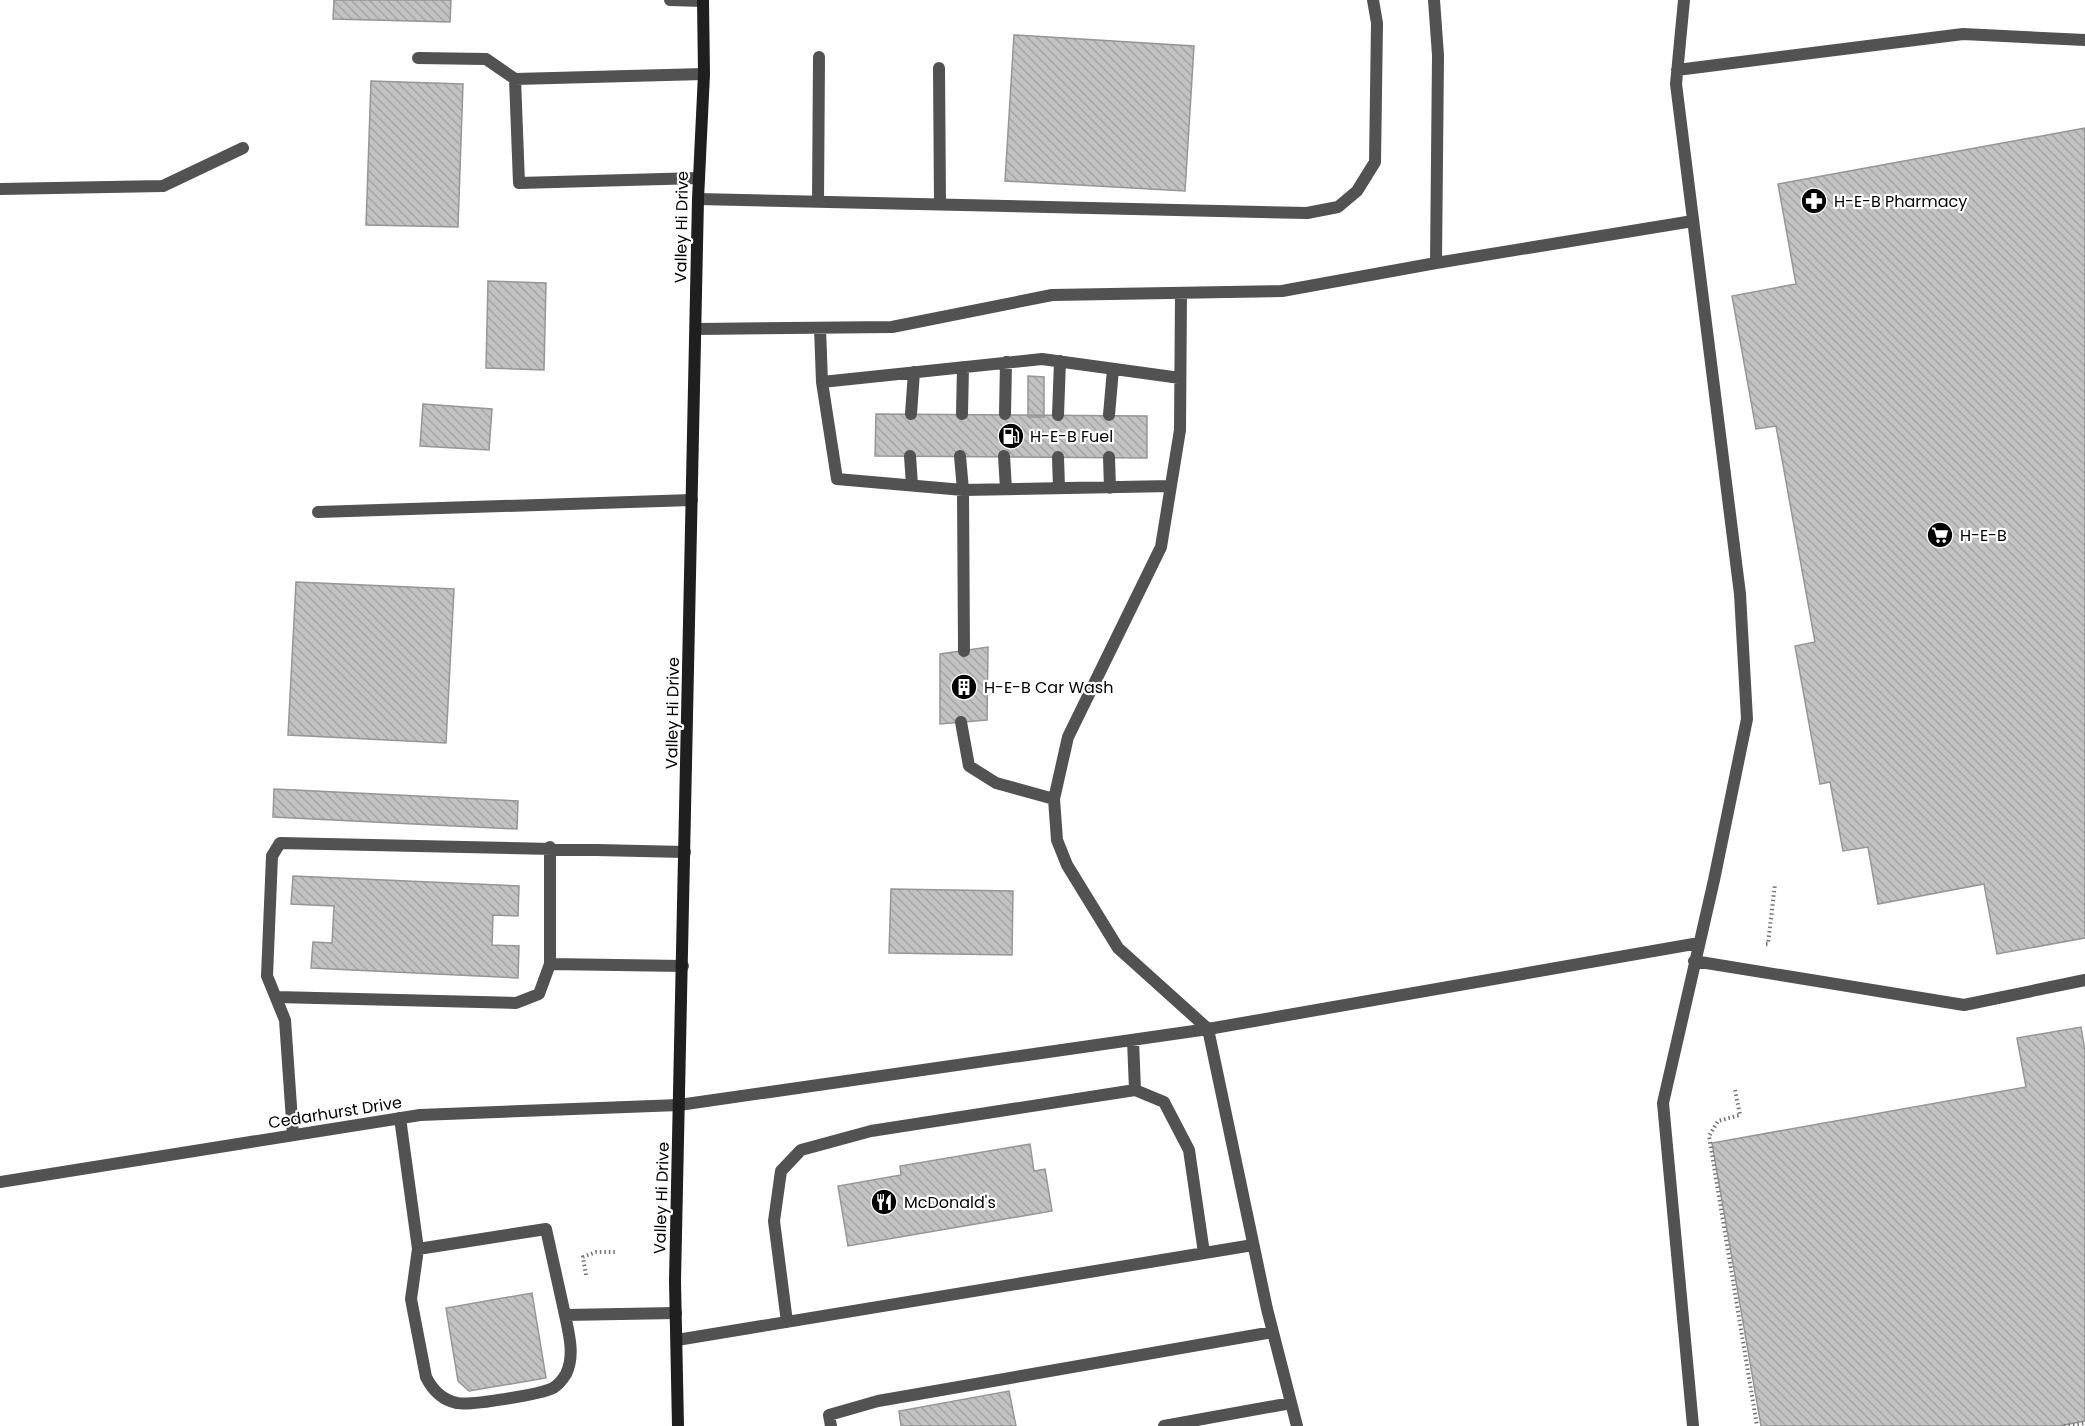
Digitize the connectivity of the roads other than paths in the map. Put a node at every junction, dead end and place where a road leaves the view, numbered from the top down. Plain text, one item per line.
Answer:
1 (670, 0) edge
2 (703, 0) edge
3 (1373, 0) edge
4 (1434, 0) edge
5 (1684, 0) edge
6 (2085, 40) edge
7 (819, 57) dead end
8 (418, 58) dead end
9 (939, 68) dead end
10 (1677, 70) junction
11 (704, 74) junction
12 (515, 79) junction
13 (243, 148) dead end
14 (699, 178) junction
15 (0, 189) edge
16 (698, 199) junction
17 (818, 201) junction
18 (939, 204) junction
19 (1693, 221) junction
20 (1436, 263) junction
21 (1181, 293) junction
22 (696, 328) junction
23 (820, 328) junction
24 (1060, 361) junction
25 (1006, 362) junction
26 (963, 367) junction
27 (1113, 369) junction
28 (914, 372) junction
29 (1180, 378) junction
30 (822, 382) junction
31 (911, 414) dead end
32 (962, 414) dead end
33 (1005, 414) dead end
34 (1058, 415) dead end
35 (1109, 415) dead end
36 (910, 456) dead end
37 (960, 456) dead end
38 (1004, 456) dead end
39 (1058, 457) dead end
40 (1109, 457) dead end
41 (912, 485) junction
42 (1171, 486) junction
43 (1110, 488) junction
44 (1006, 489) junction
45 (1059, 489) junction
46 (963, 490) junction
47 (692, 500) junction
48 (318, 512) dead end
49 (964, 651) dead end
50 (961, 722) dead end
51 (1054, 799) junction
52 (550, 847) junction
53 (685, 852) junction
54 (1699, 943) junction
55 (1695, 961) junction
56 (550, 964) junction
57 (683, 966) junction
58 (2085, 980) edge
59 (276, 997) junction
60 (1208, 1029) junction
61 (1134, 1040) junction
62 (1134, 1090) junction
63 (679, 1105) junction
64 (400, 1118) junction
65 (293, 1135) junction
66 (0, 1182) edge
67 (1253, 1245) junction
68 (418, 1249) junction
69 (1204, 1253) junction
70 (676, 1313) junction
71 (565, 1315) junction
72 (787, 1322) junction
73 (1273, 1332) junction
74 (677, 1340) junction
75 (1291, 1403) junction
76 (830, 1420) edge
77 (678, 1426) edge
78 (1164, 1426) edge
79 (1297, 1426) edge
80 (1693, 1426) edge

1 - 2 street
2 - 11 street, Valley Hi Drive
3 - 18 street
4 - 20 street
5 - 10 street
6 - 10 street
7 - 17 street
8 - 12 street
9 - 18 street
10 - 19 street
11 - 12 street
11 - 14 street, Valley Hi Drive
12 - 14 street
13 - 15 street
14 - 16 street, Valley Hi Drive
16 - 17 street
16 - 22 street, Valley Hi Drive
17 - 18 street
19 - 20 street
19 - 54 street
20 - 21 street
21 - 23 street
21 - 29 street
22 - 23 street
22 - 47 street, Valley Hi Drive
23 - 30 street
24 - 25 street
24 - 27 street
24 - 34 street
25 - 26 street
25 - 33 street
26 - 28 street
26 - 32 street
27 - 29 street
27 - 35 street
28 - 30 street
28 - 31 street
29 - 42 street
30 - 41 street
36 - 41 street
37 - 46 street
38 - 44 street
39 - 45 street
40 - 43 street
41 - 46 street
42 - 43 street
42 - 51 street
43 - 45 street
44 - 45 street
44 - 46 street
46 - 49 street
47 - 48 street
47 - 53 street, Valley Hi Drive
50 - 51 street
51 - 60 street
52 - 53 street
52 - 56 street
52 - 59 street
53 - 57 street, Valley Hi Drive
54 - 55 street
54 - 60 street, Cedarhurst Drive
55 - 58 street
55 - 80 street
56 - 57 street
56 - 59 street
57 - 63 street, Valley Hi Drive
59 - 65 street
60 - 61 street, Cedarhurst Drive
60 - 67 street
61 - 62 street
61 - 63 street, Cedarhurst Drive
62 - 69 street
62 - 72 street
63 - 64 street, Cedarhurst Drive
63 - 70 street, Valley Hi Drive
64 - 65 street, Cedarhurst Drive
64 - 68 street
65 - 66 street, Cedarhurst Drive
67 - 69 street
67 - 73 street
68 - 71 street
68 - 71 street
69 - 72 street
70 - 71 street
70 - 74 street, Valley Hi Drive
72 - 74 street
73 - 75 street
73 - 76 street
74 - 77 street, Valley Hi Drive
75 - 78 street
75 - 79 street

